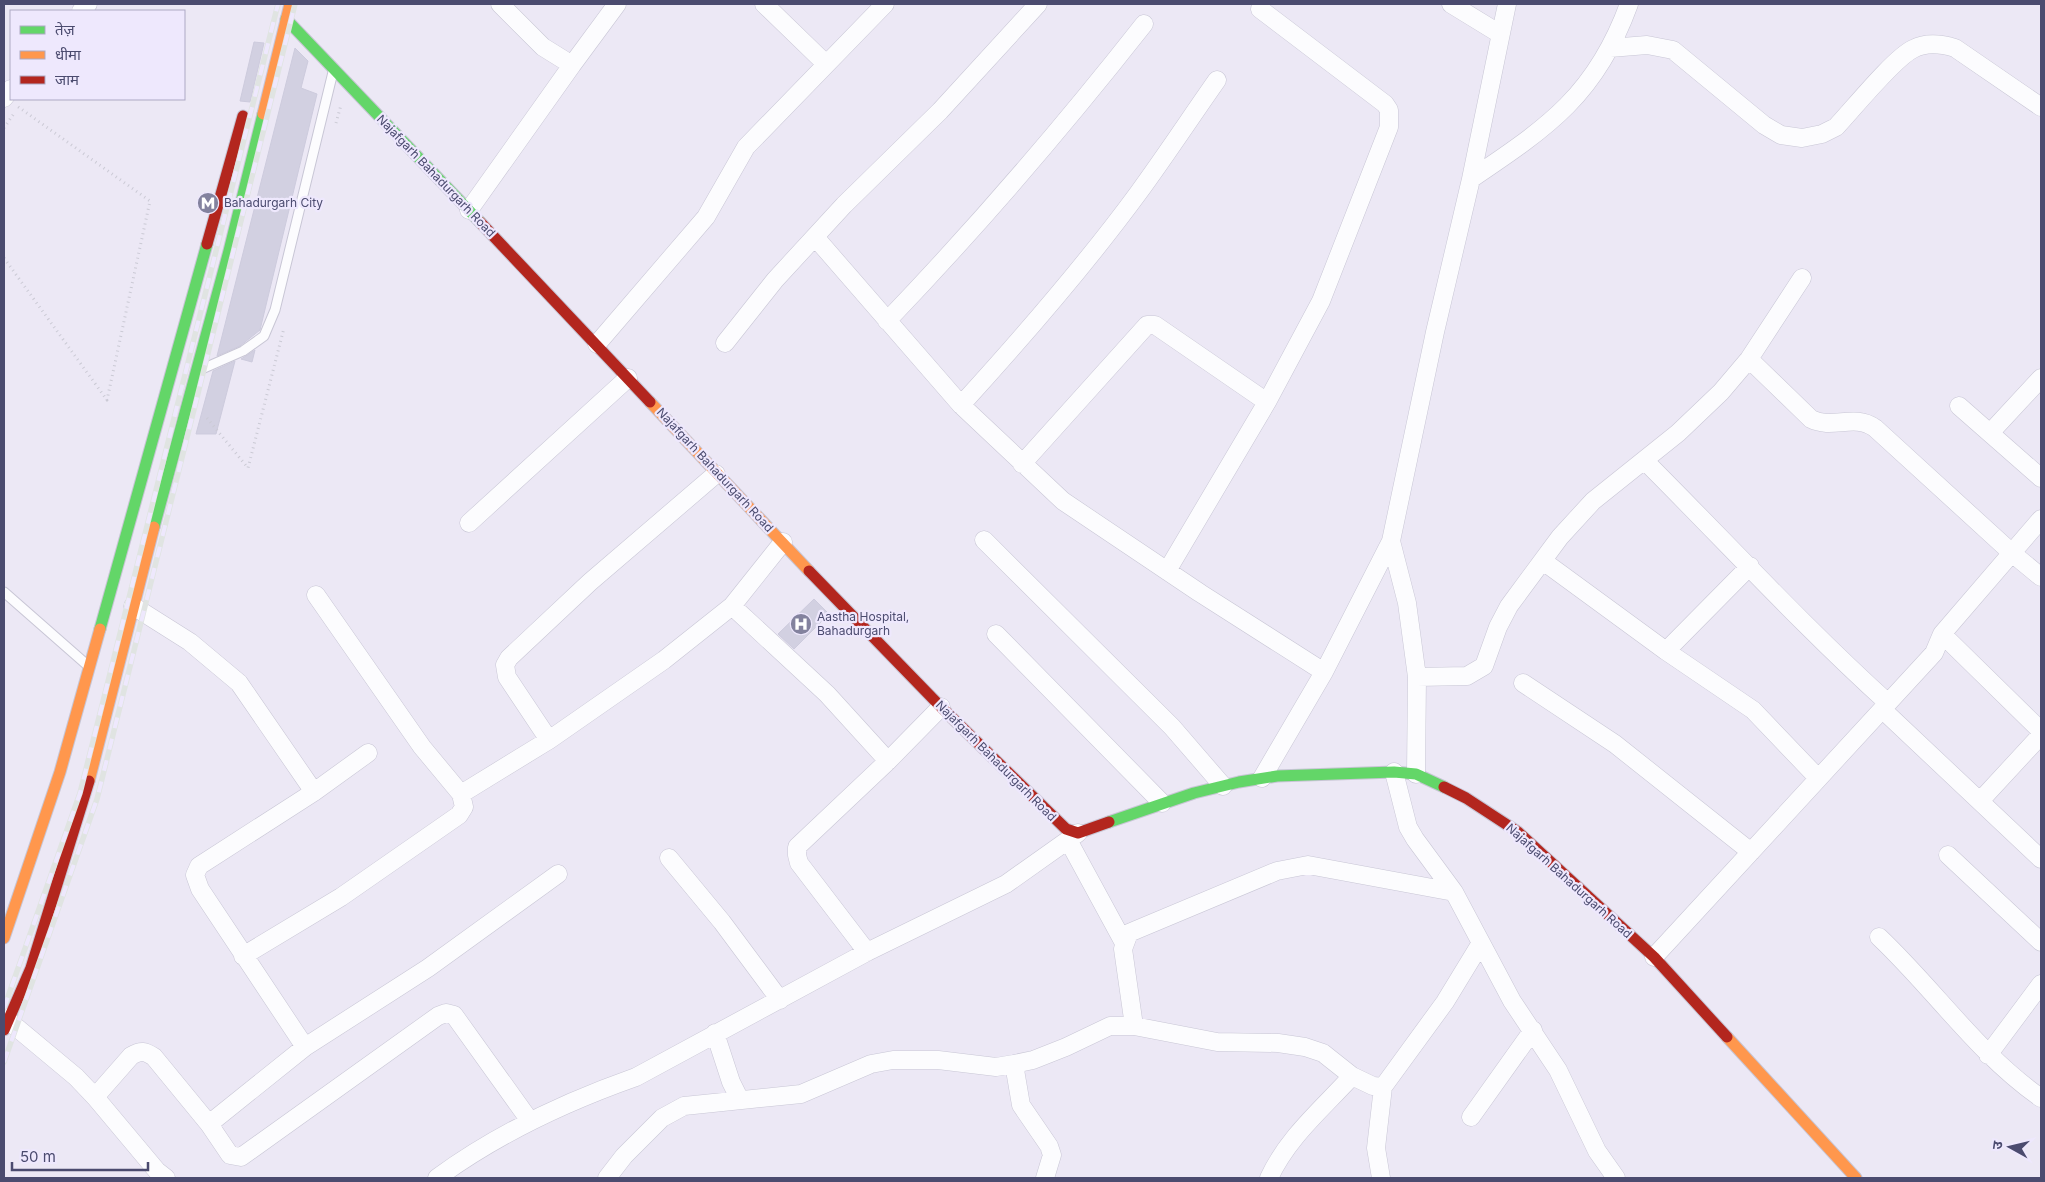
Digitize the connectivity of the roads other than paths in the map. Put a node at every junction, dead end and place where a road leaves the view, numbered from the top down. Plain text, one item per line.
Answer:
1 (290, 4) edge
2 (500, 4) edge
3 (617, 4) edge
4 (764, 4) edge
5 (885, 4) edge
6 (1038, 4) edge
7 (1451, 4) edge
8 (1507, 4) edge
9 (1629, 4) edge
10 (1260, 9) dead end
11 (286, 19) junction
12 (1144, 24) dead end
13 (1500, 34) junction
14 (1610, 48) junction
15 (826, 64) junction
16 (572, 65) junction
17 (333, 69) junction
18 (1217, 80) dead end
19 (247, 102) dead end
20 (2041, 107) edge
21 (1471, 180) junction
22 (469, 210) junction
23 (815, 237) junction
24 (1802, 278) dead end
25 (888, 321) junction
26 (725, 343) dead end
27 (597, 344) junction
28 (1749, 359) junction
29 (197, 371) junction
30 (628, 378) junction
31 (2041, 378) edge
32 (1266, 402) junction
33 (961, 405) junction
34 (1959, 406) dead end
35 (1990, 434) junction
36 (1644, 460) junction
37 (1022, 464) junction
38 (716, 474) junction
39 (2041, 478) edge
40 (2041, 519) edge
41 (469, 524) dead end
42 (984, 540) dead end
43 (1390, 541) junction
44 (783, 542) junction
45 (2013, 554) junction
46 (1543, 561) junction
47 (1750, 566) junction
48 (1167, 571) junction
49 (2041, 577) edge
50 (4, 592) edge
51 (316, 595) dead end
52 (133, 606) junction
53 (732, 606) junction
54 (996, 634) dead end
55 (1942, 634) junction
56 (1666, 651) junction
57 (88, 665) junction
58 (1324, 672) junction
59 (1417, 677) junction
60 (108, 678) junction
61 (1523, 683) dead end
62 (1885, 706) junction
63 (941, 707) junction
64 (2041, 731) edge
65 (2041, 735) edge
66 (549, 740) junction
67 (368, 753) dead end
68 (888, 761) junction
69 (1394, 772) junction
70 (1416, 774) junction
71 (1262, 778) junction
72 (1818, 778) junction
73 (1223, 786) junction
74 (314, 792) junction
75 (461, 794) junction
76 (1980, 801) junction
77 (1162, 804) junction
78 (1073, 836) junction
79 (1751, 852) junction
80 (1948, 855) dead end
81 (669, 858) dead end
82 (2041, 859) edge
83 (558, 874) dead end
84 (4, 887) edge
85 (1454, 892) junction
86 (16, 901) junction
87 (1879, 937) dead end
88 (4, 938) edge
89 (2041, 942) edge
90 (1124, 943) junction
91 (1481, 943) junction
92 (867, 952) junction
93 (243, 956) junction
94 (1654, 957) junction
95 (2041, 984) edge
96 (780, 1000) junction
97 (5, 1023) edge
98 (1134, 1026) junction
99 (1533, 1030) junction
100 (715, 1033) junction
101 (305, 1047) junction
102 (1988, 1054) junction
103 (1014, 1064) junction
104 (1352, 1076) junction
105 (1383, 1087) junction
106 (95, 1097) junction
107 (2041, 1098) edge
108 (740, 1100) junction
109 (1471, 1117) dead end
110 (530, 1121) junction
111 (209, 1124) junction
112 (166, 1178) edge
113 (436, 1178) edge
114 (607, 1178) edge
115 (1045, 1178) edge
116 (1269, 1178) edge
117 (1381, 1178) edge
118 (1616, 1178) edge
119 (1856, 1178) edge

1 - 11 street
2 - 16 street
3 - 16 street
4 - 15 street
5 - 15 street
6 - 23 street
7 - 13 street
8 - 13 street
9 - 14 street
10 - 32 street
11 - 17 street, Najafgarh Bahadurgarh Road
11 - 29 street
12 - 25 street
13 - 21 street
14 - 20 street
14 - 21 street
15 - 27 street
16 - 22 street
17 - 22 street, Najafgarh Bahadurgarh Road
17 - 29 lane
18 - 33 street
19 - 57 street
21 - 43 street
22 - 27 street, Najafgarh Bahadurgarh Road
23 - 25 street
23 - 26 street
24 - 28 street
25 - 33 street
27 - 30 street, Najafgarh Bahadurgarh Road
28 - 36 street
28 - 45 street
29 - 52 street
30 - 38 street, Najafgarh Bahadurgarh Road
30 - 41 street
31 - 35 street
32 - 37 street
32 - 48 street
33 - 37 street
34 - 35 street
35 - 39 street
36 - 46 street
36 - 47 street
37 - 48 street
38 - 44 street, Najafgarh Bahadurgarh Road
38 - 66 street
40 - 45 street
42 - 73 street
43 - 58 street
43 - 59 street
44 - 53 street
44 - 63 street, Najafgarh Bahadurgarh Road
45 - 49 street
45 - 55 street
46 - 56 street
46 - 59 street
47 - 56 street
47 - 62 street
48 - 58 street
50 - 57 lane
51 - 75 street
52 - 60 street
52 - 74 street
53 - 66 street
53 - 68 street
54 - 77 street
55 - 62 street
55 - 64 street
56 - 72 street
57 - 60 lane
57 - 86 street
58 - 71 street
59 - 70 street
60 - 97 street
61 - 79 street
62 - 72 street
62 - 76 street
63 - 68 street
63 - 78 street, Najafgarh Bahadurgarh Road
65 - 76 street
66 - 75 street
67 - 74 street
68 - 92 street
69 - 70 street, Najafgarh Bahadurgarh Road
69 - 71 street, Najafgarh Bahadurgarh Road
69 - 85 street
70 - 94 street, Najafgarh Bahadurgarh Road
71 - 73 street, Najafgarh Bahadurgarh Road
72 - 79 street
73 - 77 street, Najafgarh Bahadurgarh Road
74 - 93 street
75 - 93 street
76 - 82 street
77 - 78 street, Najafgarh Bahadurgarh Road
78 - 90 street
78 - 92 street
79 - 94 street
80 - 89 street
81 - 96 street
83 - 101 street
84 - 86 street
85 - 90 street
85 - 91 street
86 - 88 street
87 - 102 street
90 - 98 street
91 - 99 street
91 - 105 street
92 - 96 street
93 - 101 street
94 - 119 street, Najafgarh Bahadurgarh Road
95 - 102 street
96 - 100 street
97 - 106 street
98 - 103 street
98 - 104 street
99 - 109 street
99 - 118 street
100 - 108 street
100 - 110 street
101 - 111 street
102 - 107 street
103 - 108 street
103 - 115 street
104 - 105 street
104 - 116 street
105 - 117 street
106 - 111 street
106 - 112 street
108 - 114 street
110 - 111 street
110 - 113 street

